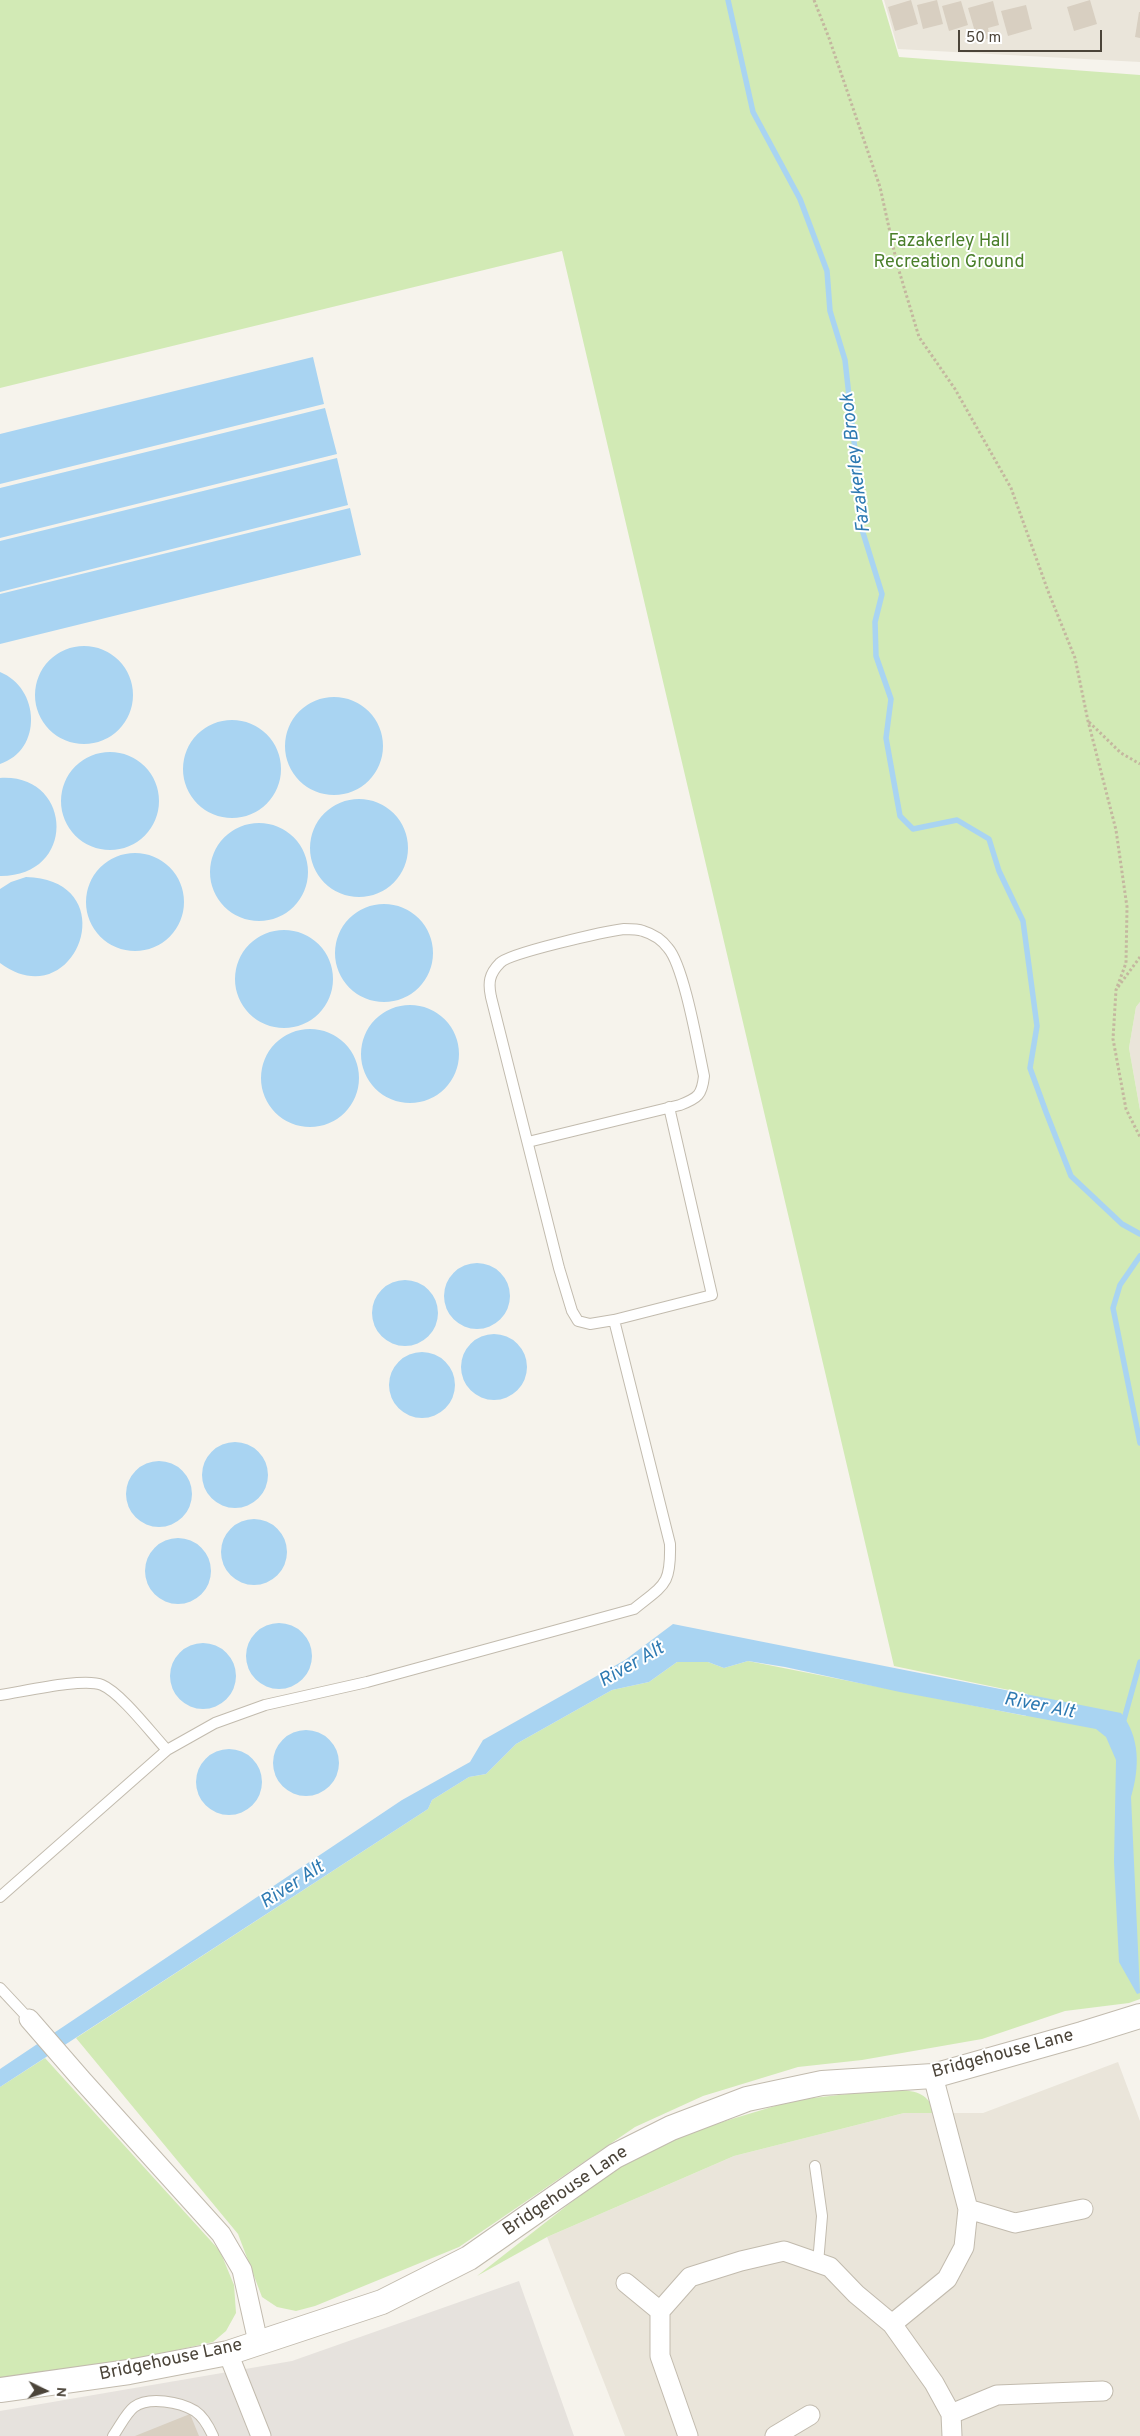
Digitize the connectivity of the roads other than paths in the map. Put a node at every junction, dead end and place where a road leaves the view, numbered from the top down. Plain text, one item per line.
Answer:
1 (669, 1107) junction
2 (528, 1142) junction
3 (614, 1320) junction
4 (0, 1696) edge
5 (167, 1750) junction
6 (0, 1897) edge
7 (0, 1988) edge
8 (1140, 2016) edge
9 (30, 2018) joint
10 (933, 2076) junction
11 (815, 2166) dead end
12 (1083, 2209) dead end
13 (968, 2210) junction
14 (818, 2263) junction
15 (626, 2282) dead end
16 (660, 2311) junction
17 (892, 2324) junction
18 (258, 2342) junction
19 (228, 2353) junction
20 (0, 2390) edge
21 (1103, 2392) dead end
22 (951, 2414) junction
23 (810, 2415) dead end
24 (113, 2436) edge
25 (213, 2436) edge
26 (260, 2436) edge
27 (688, 2436) edge
28 (775, 2436) edge
29 (952, 2436) edge

1 - 2 lane
1 - 2 lane
1 - 3 lane
2 - 3 lane
3 - 5 lane
4 - 5 lane
5 - 6 lane
7 - 9 lane
8 - 10 street, Bridgehouse Lane
9 - 18 street
10 - 13 street
10 - 18 street, Bridgehouse Lane
11 - 14 lane
12 - 13 street
13 - 17 street
14 - 16 street
14 - 17 street
15 - 16 street
16 - 27 street
17 - 22 street
18 - 19 street, Bridgehouse Lane
19 - 20 street, Bridgehouse Lane
19 - 26 street
21 - 22 street
22 - 29 street
23 - 28 street
24 - 25 lane

